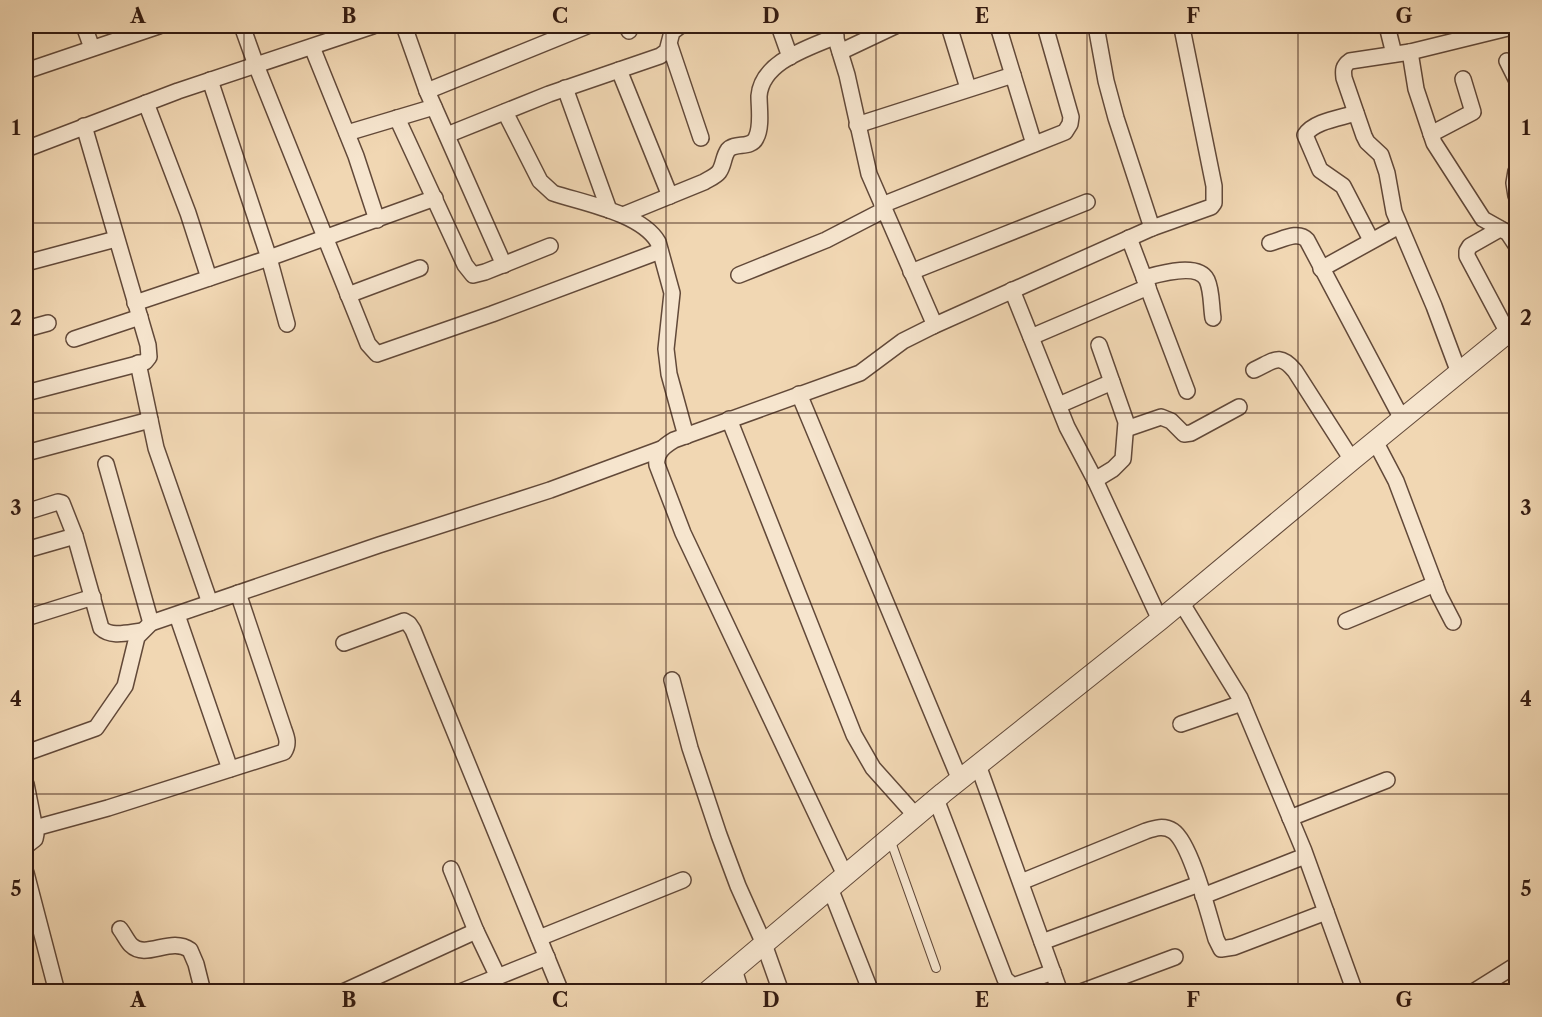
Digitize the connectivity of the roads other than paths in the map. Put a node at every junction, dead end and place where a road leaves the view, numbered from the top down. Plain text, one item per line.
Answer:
1 (84, 26) edge
2 (159, 26) edge
3 (242, 26) edge
4 (373, 26) edge
5 (405, 26) edge
6 (587, 26) edge
7 (680, 26) edge
8 (778, 26) edge
9 (895, 26) edge
10 (949, 26) edge
11 (998, 26) edge
12 (1045, 26) edge
13 (1096, 26) edge
14 (1184, 26) edge
15 (1387, 26) edge
16 (1516, 26) edge
17 (834, 31) edge
18 (670, 46) junction
19 (312, 47) junction
20 (92, 48) junction
21 (840, 52) junction
22 (1410, 52) junction
23 (1394, 54) junction
24 (790, 57) junction
25 (1507, 61) dead end
26 (256, 65) junction
27 (619, 70) junction
28 (26, 71) edge
29 (1013, 75) junction
30 (1463, 79) dead end
31 (1516, 79) edge
32 (210, 80) junction
33 (566, 88) junction
34 (968, 88) junction
35 (427, 91) junction
36 (146, 103) junction
37 (434, 107) junction
38 (505, 111) junction
39 (1356, 113) junction
40 (397, 118) junction
41 (857, 125) junction
42 (84, 126) junction
43 (346, 133) junction
44 (1431, 134) junction
45 (447, 135) junction
46 (701, 138) dead end
47 (1034, 144) junction
48 (26, 149) edge
49 (1516, 171) edge
50 (1516, 195) edge
51 (670, 196) junction
52 (435, 198) junction
53 (1086, 202) dead end
54 (883, 208) junction
55 (616, 213) junction
56 (377, 220) junction
57 (1399, 226) junction
58 (1152, 228) junction
59 (324, 236) junction
60 (1511, 236) edge
61 (116, 238) junction
62 (1129, 238) junction
63 (1371, 240) junction
64 (1270, 243) dead end
65 (550, 246) dead end
66 (660, 251) junction
67 (269, 258) junction
68 (26, 263) edge
69 (504, 265) junction
70 (420, 268) dead end
71 (1321, 269) junction
72 (911, 272) junction
73 (739, 275) dead end
74 (209, 278) junction
75 (1146, 282) junction
76 (1012, 290) junction
77 (348, 295) junction
78 (138, 310) junction
79 (1213, 318) dead end
80 (48, 323) dead end
81 (287, 324) dead end
82 (933, 326) junction
83 (26, 329) edge
84 (1512, 330) edge
85 (1031, 337) junction
86 (74, 339) dead end
87 (1099, 345) dead end
88 (138, 363) junction
89 (1254, 370) dead end
90 (1459, 373) junction
91 (1112, 382) junction
92 (1187, 391) dead end
93 (26, 393) edge
94 (799, 394) junction
95 (1059, 405) junction
96 (1239, 407) dead end
97 (729, 419) junction
98 (1402, 419) junction
99 (150, 420) junction
100 (1126, 429) junction
101 (686, 436) junction
102 (1375, 441) junction
103 (661, 449) junction
104 (26, 453) edge
105 (1352, 460) junction
106 (106, 464) dead end
107 (1095, 480) junction
108 (26, 512) edge
109 (75, 536) junction
110 (26, 550) edge
111 (1435, 584) junction
112 (238, 594) junction
113 (93, 597) junction
114 (1181, 602) junction
115 (210, 603) junction
116 (177, 615) junction
117 (26, 618) edge
118 (1160, 620) junction
119 (1346, 621) dead end
120 (1453, 622) dead end
121 (147, 627) junction
122 (344, 642) dead end
123 (672, 680) dead end
124 (1242, 703) junction
125 (1181, 724) dead end
126 (26, 753) edge
127 (978, 765) junction
128 (230, 769) junction
129 (960, 780) junction
130 (1387, 780) dead end
131 (26, 784) edge
132 (936, 799) junction
133 (916, 816) junction
134 (1290, 818) junction
135 (35, 828) junction
136 (890, 838) junction
137 (26, 846) edge
138 (1305, 856) junction
139 (451, 869) dead end
140 (26, 873) edge
141 (845, 875) junction
142 (683, 880) dead end
143 (1021, 882) junction
144 (830, 888) junction
145 (1201, 890) junction
146 (1326, 912) junction
147 (120, 929) dead end
148 (476, 931) junction
149 (539, 938) junction
150 (1042, 942) junction
151 (764, 944) junction
152 (547, 957) junction
153 (1175, 957) dead end
154 (1516, 965) edge
155 (936, 968) dead end
156 (734, 969) junction
157 (1053, 972) junction
158 (498, 977) junction
159 (57, 992) edge
160 (203, 992) edge
161 (343, 992) edge
162 (460, 992) edge
163 (561, 992) edge
164 (707, 992) edge
165 (741, 992) edge
166 (781, 992) edge
167 (871, 992) edge
168 (1060, 992) edge
169 (1081, 992) edge
170 (1355, 992) edge
171 (1473, 992) edge

1 - 20 street
2 - 20 street
3 - 26 street
4 - 19 street
5 - 35 street
6 - 35 street
7 - 18 street
8 - 24 street
9 - 21 street
10 - 34 street
11 - 29 street
12 - 47 street
13 - 58 street
14 - 58 street
15 - 23 street
16 - 22 street
17 - 21 street
17 - 24 street
18 - 27 street
18 - 46 street
19 - 26 street
19 - 43 street
20 - 28 street
21 - 41 street
22 - 23 street
22 - 44 street
23 - 39 street
24 - 51 street
25 - 31 street
26 - 32 street
26 - 59 street
27 - 33 street
27 - 51 street
29 - 34 street
29 - 47 street
30 - 44 street
32 - 36 street
32 - 67 street
33 - 38 street
33 - 55 street
34 - 41 street
35 - 37 street
36 - 42 street
36 - 74 street
37 - 40 street
37 - 45 street
38 - 45 street
38 - 55 street
39 - 57 street
39 - 63 street
40 - 43 street
40 - 52 street
41 - 54 street
42 - 48 street
42 - 61 street
43 - 56 street
44 - 60 street
45 - 69 street
47 - 54 street
49 - 50 street
51 - 55 street
52 - 56 street
52 - 69 street
53 - 72 street
54 - 72 street
54 - 73 street
55 - 66 street
56 - 59 street
57 - 63 street
57 - 90 street
58 - 62 street
59 - 67 street
59 - 77 street
60 - 84 street
61 - 68 street
61 - 78 street
62 - 75 street
62 - 76 street
63 - 71 street
64 - 71 street
65 - 69 street
66 - 77 street
66 - 101 street
67 - 74 street
67 - 81 street
70 - 77 street
71 - 98 street
72 - 82 street
74 - 78 street
75 - 79 street
75 - 85 street
75 - 92 street
76 - 82 street
76 - 85 street
78 - 86 street
78 - 88 street
80 - 83 street
82 - 94 street
84 - 90 street
85 - 95 street
87 - 91 street
88 - 93 street
88 - 99 street
89 - 105 street
90 - 98 street
91 - 95 street
91 - 100 street
94 - 97 street
94 - 129 street
95 - 107 street
96 - 100 street
97 - 101 street
97 - 133 street
98 - 102 street
99 - 104 street
99 - 115 street
100 - 107 street
101 - 103 street
102 - 105 street
102 - 111 street
103 - 112 street
103 - 141 street
105 - 114 street
106 - 121 street
107 - 118 street
108 - 109 street
109 - 110 street
109 - 113 street
111 - 119 street
111 - 120 street
112 - 115 street
112 - 128 street
113 - 117 street
113 - 121 street
114 - 118 street
114 - 124 street
115 - 116 street
116 - 121 street
116 - 128 street
118 - 127 street
121 - 126 street
122 - 149 street
123 - 151 street
124 - 125 street
124 - 134 street
127 - 129 street
127 - 143 street
128 - 135 street
129 - 132 street
130 - 134 street
131 - 135 street
132 - 133 street
132 - 157 street
133 - 136 street
134 - 138 street
135 - 137 street
136 - 141 street
136 - 155 lane
138 - 145 street
138 - 146 street
139 - 148 street
140 - 159 street
141 - 144 street
142 - 149 street
143 - 145 street
143 - 150 street
144 - 151 street
144 - 167 street
145 - 146 street
145 - 150 street
146 - 170 street
147 - 160 street
148 - 158 street
148 - 161 street
149 - 152 street
150 - 157 street
151 - 156 street
151 - 166 street
152 - 158 street
152 - 163 street
153 - 169 street
154 - 171 street
156 - 164 street
156 - 165 street
157 - 168 street
158 - 162 street

